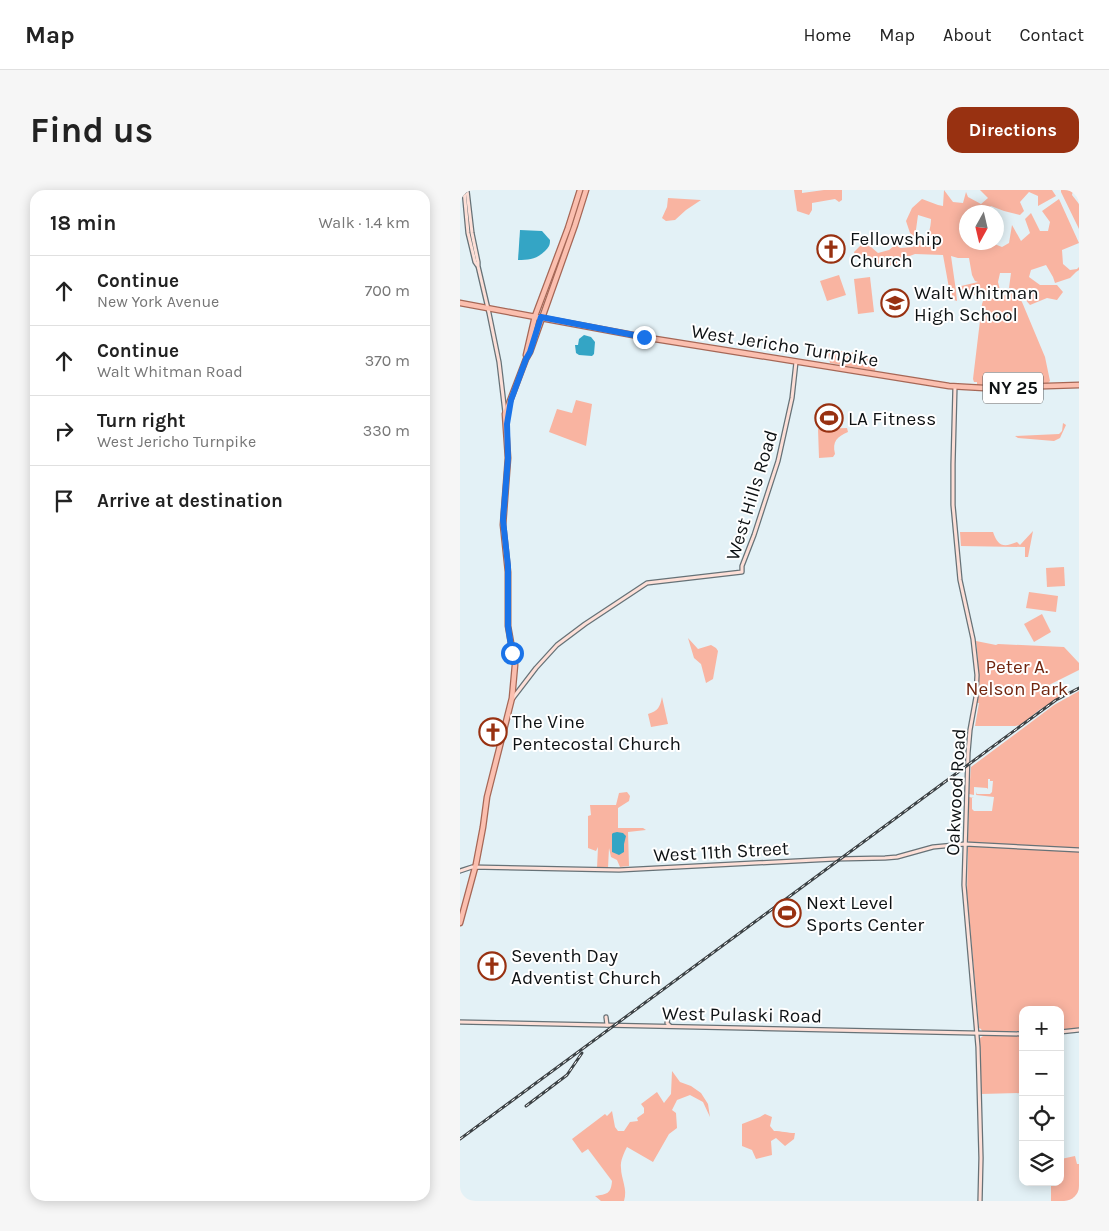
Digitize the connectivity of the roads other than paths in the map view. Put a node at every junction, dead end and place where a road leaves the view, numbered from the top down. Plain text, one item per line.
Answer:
1 (466, 190) edge
2 (583, 191) edge
3 (460, 303) edge
4 (488, 308) junction
5 (536, 316) junction
6 (541, 317) junction
7 (526, 359) junction
8 (796, 362) junction
9 (1079, 386) edge
10 (956, 387) junction
11 (511, 400) junction
12 (504, 404) junction
13 (506, 414) junction
14 (507, 430) junction
15 (512, 698) junction
16 (965, 844) junction
17 (1079, 850) edge
18 (476, 867) junction
19 (460, 871) edge
20 (460, 923) edge
21 (606, 1017) dead end
22 (668, 1018) dead end
23 (460, 1022) edge
24 (607, 1025) junction
25 (670, 1026) junction
26 (1079, 1030) edge
27 (1064, 1032) edge
28 (977, 1033) junction
29 (1019, 1034) edge
30 (980, 1201) edge

1 - 4 main road
2 - 5 main road
2 - 6 main road
3 - 4 main road, NY 25
4 - 5 main road, West Jericho Turnpike / NY 25
4 - 12 main road
5 - 6 main road, West Jericho Turnpike / NY 25
5 - 7 main road
6 - 7 main road
6 - 8 main road, West Jericho Turnpike / NY 25
7 - 11 main road
8 - 10 main road, West Jericho Turnpike / NY 25
8 - 15 main road, West Hills Road
9 - 10 main road, West Jericho Turnpike / NY 25
10 - 16 main road, Oakwood Road
11 - 12 main road
11 - 13 main road
11 - 14 main road
12 - 13 main road
13 - 14 main road
14 - 15 main road
15 - 18 main road
16 - 17 main road, West 11th Street
16 - 18 main road, West 11th Street
16 - 28 main road, Oakwood Road
18 - 19 main road, West 11th Street
18 - 20 main road
21 - 24 main road
22 - 25 main road
23 - 24 main road, West Pulaski Road
24 - 25 main road, West Pulaski Road
25 - 28 main road, West Pulaski Road
26 - 27 main road
28 - 29 main road, West Pulaski Road
28 - 30 main road, Oakwood Road

